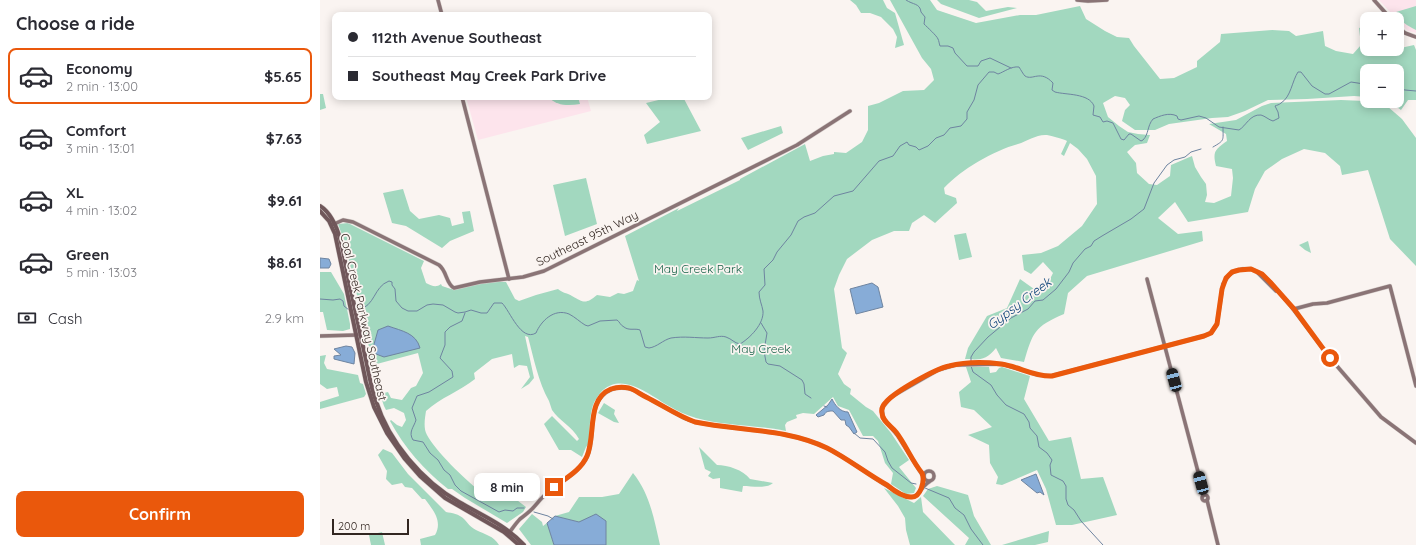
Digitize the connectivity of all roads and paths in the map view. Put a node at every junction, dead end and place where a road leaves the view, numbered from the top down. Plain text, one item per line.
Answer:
1 (438, 0) edge
2 (1077, 0) edge
3 (1107, 0) edge
4 (1374, 0) edge
5 (441, 12) edge
6 (1385, 12) edge
7 (1404, 32) edge
8 (1416, 37) edge
9 (463, 100) edge
10 (850, 111) dead end
11 (320, 206) edge
12 (320, 211) edge
13 (333, 225) junction
14 (509, 279) junction
15 (1147, 279) dead end
16 (1294, 309) junction
17 (358, 335) junction
18 (320, 336) edge
19 (1165, 347) junction
20 (1416, 386) edge
21 (1416, 443) edge
22 (917, 466) junction
23 (928, 471) junction
24 (924, 478) junction
25 (929, 482) junction
26 (920, 491) junction
27 (509, 533) junction
28 (519, 545) edge
29 (524, 545) edge
30 (1218, 545) edge

1 - 5 street
2 - 3 street
4 - 6 street
7 - 8 street
9 - 14 street
10 - 14 street, Southeast 95th Way
11 - 13 main road
12 - 13 main road, Coal Creek Parkway Southeast
13 - 14 street, Southeast 95th Way
13 - 17 main road, Coal Creek Parkway Southeast
15 - 19 street
16 - 19 street
16 - 20 street
16 - 21 street
17 - 18 street
17 - 27 main road, Coal Creek Parkway Southeast
19 - 22 street
19 - 30 street
22 - 23 street
22 - 24 street
23 - 24 street
23 - 25 street
24 - 25 street
24 - 26 street
25 - 26 street
26 - 27 street
27 - 28 main road, Coal Creek Parkway Southeast
27 - 29 main road, Coal Creek Parkway Southeast

